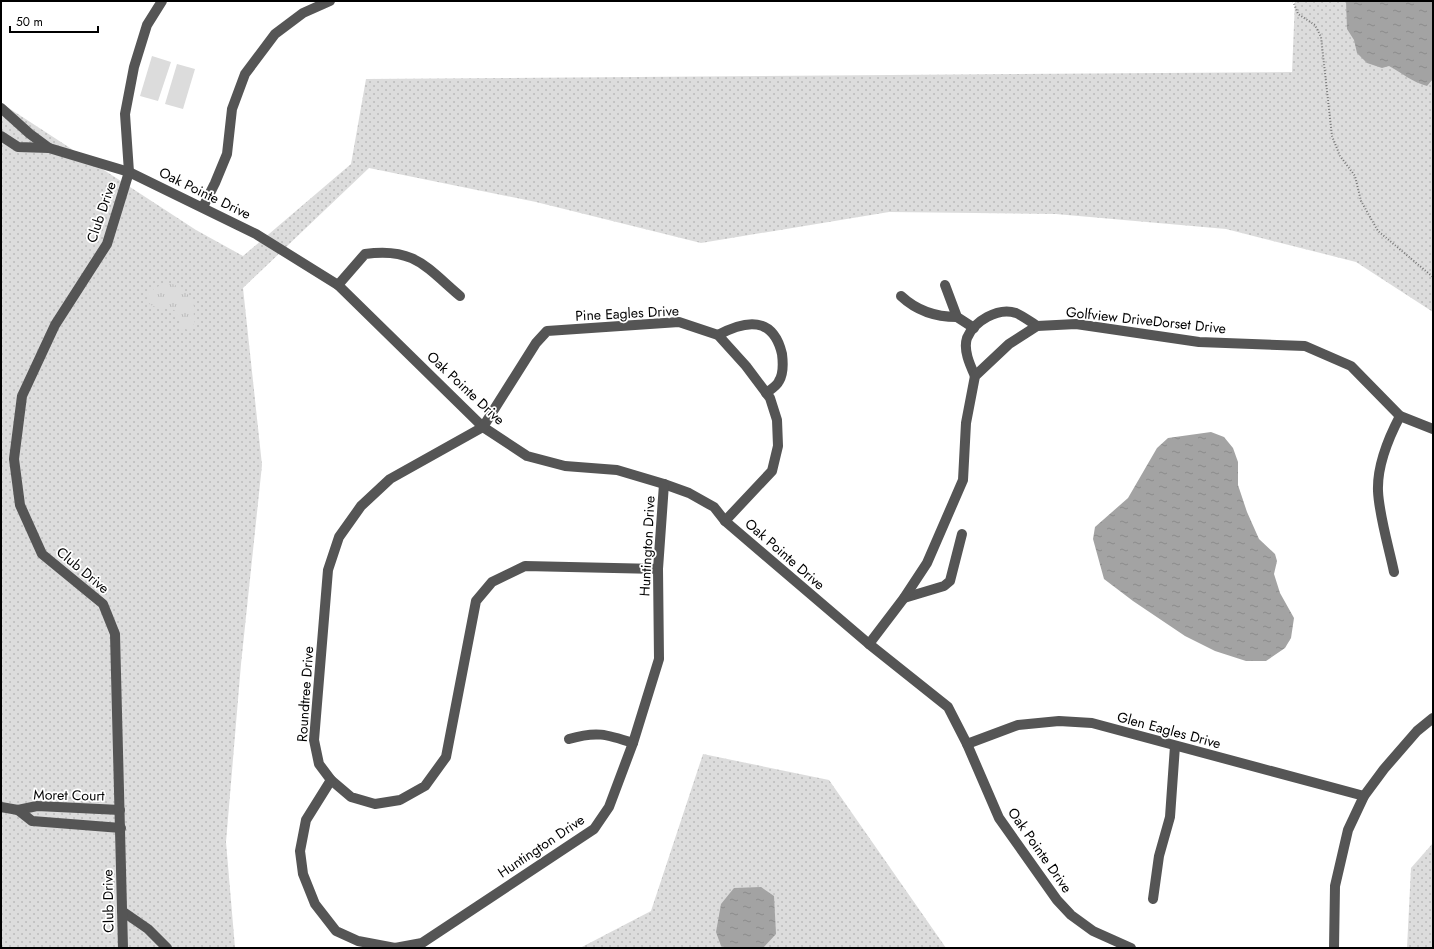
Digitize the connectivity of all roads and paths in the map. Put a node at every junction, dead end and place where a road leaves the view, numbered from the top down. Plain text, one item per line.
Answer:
1 (162, 1) edge
2 (330, 1) edge
3 (1293, 1) edge
4 (1, 108) edge
5 (1, 136) edge
6 (49, 148) junction
7 (129, 172) junction
8 (203, 207) junction
9 (1433, 277) edge
10 (338, 285) junction
11 (945, 285) dead end
12 (460, 296) dead end
13 (901, 296) dead end
14 (957, 317) junction
15 (1037, 326) junction
16 (974, 328) junction
17 (718, 335) junction
18 (975, 376) junction
19 (766, 393) junction
20 (1400, 416) junction
21 (483, 427) junction
22 (1433, 429) edge
23 (664, 484) junction
24 (725, 521) junction
25 (962, 534) dead end
26 (658, 569) junction
27 (1394, 572) dead end
28 (904, 598) junction
29 (869, 644) junction
30 (1433, 718) edge
31 (569, 739) dead end
32 (633, 743) junction
33 (967, 744) junction
34 (1175, 746) junction
35 (331, 780) junction
36 (1364, 796) junction
37 (1, 807) edge
38 (18, 810) junction
39 (120, 810) junction
40 (121, 828) junction
41 (1153, 899) dead end
42 (122, 911) junction
43 (123, 948) edge
44 (166, 948) edge
45 (1131, 948) edge
46 (1334, 948) edge

1 - 7 street
2 - 8 street
3 - 9 path
4 - 6 street, Oak Pointe Drive
5 - 6 street, Oak Pointe Drive
6 - 7 street, Oak Pointe Drive
7 - 8 street, Oak Pointe Drive
7 - 39 street, Club Drive
8 - 10 street, Oak Pointe Drive
10 - 12 street
10 - 21 street, Oak Pointe Drive
11 - 14 street
13 - 14 street
14 - 16 street
15 - 16 street
15 - 18 street, Golfview DriveDorset Drive
15 - 20 street, Golfview DriveDorset Drive
16 - 18 street
17 - 19 street, Pine Eagles Drive
17 - 19 street
17 - 21 street, Pine Eagles Drive
18 - 28 street
19 - 24 street, Pine Eagles Drive
20 - 22 street, Golfview DriveDorset Drive
20 - 27 street
21 - 23 street, Oak Pointe Drive
21 - 35 street, Roundtree Drive
23 - 24 street, Oak Pointe Drive
23 - 26 street, Huntington Drive
24 - 29 street, Oak Pointe Drive
25 - 28 street
26 - 32 street, Huntington Drive
26 - 35 street, Roundtree Drive
28 - 29 street
29 - 33 street, Oak Pointe Drive
30 - 36 street
31 - 32 street
32 - 35 street, Huntington Drive
33 - 34 street, Glen Eagles Drive
33 - 45 street, Oak Pointe Drive
34 - 36 street, Glen Eagles Drive
34 - 41 street
36 - 46 street
37 - 38 street, Moret Court
38 - 39 street, Moret Court
38 - 40 street, Moret Court
39 - 40 street, Club Drive
40 - 42 street, Club Drive
42 - 43 street, Club Drive
42 - 44 street

